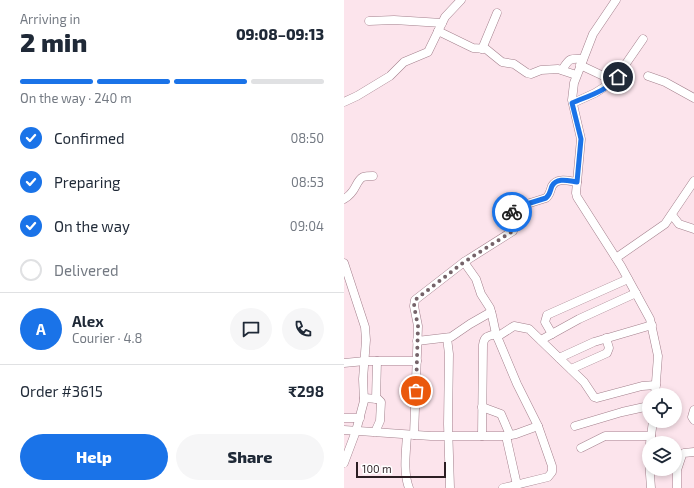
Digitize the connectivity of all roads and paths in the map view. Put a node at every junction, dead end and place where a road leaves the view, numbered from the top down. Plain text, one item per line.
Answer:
1 (461, 0) edge
2 (616, 0) edge
3 (497, 13) dead end
4 (369, 21) dead end
5 (442, 23) junction
6 (438, 31) junction
7 (643, 39) dead end
8 (482, 48) junction
9 (581, 62) junction
10 (562, 70) junction
11 (576, 75) junction
12 (648, 76) dead end
13 (614, 81) junction
14 (694, 98) edge
15 (344, 102) edge
16 (572, 103) junction
17 (373, 176) dead end
18 (694, 181) edge
19 (577, 182) junction
20 (344, 199) edge
21 (672, 215) junction
22 (694, 229) edge
23 (616, 258) junction
24 (464, 262) junction
25 (344, 263) edge
26 (628, 279) junction
27 (348, 288) edge
28 (636, 293) junction
29 (491, 312) junction
30 (652, 325) junction
31 (552, 334) junction
32 (496, 335) junction
33 (447, 338) junction
34 (606, 338) junction
35 (541, 340) junction
36 (417, 341) junction
37 (559, 358) junction
38 (365, 361) junction
39 (377, 361) junction
40 (417, 361) junction
41 (344, 363) edge
42 (571, 369) junction
43 (656, 385) junction
44 (656, 388) edge
45 (364, 398) junction
46 (376, 399) junction
47 (482, 407) junction
48 (642, 408) edge
49 (694, 410) edge
50 (344, 418) edge
51 (360, 418) junction
52 (694, 420) edge
53 (538, 426) junction
54 (575, 426) dead end
55 (344, 430) edge
56 (356, 431) junction
57 (375, 432) junction
58 (410, 435) junction
59 (482, 436) junction
60 (508, 436) junction
61 (448, 437) junction
62 (642, 438) edge
63 (581, 448) dead end
64 (694, 452) edge
65 (344, 463) edge
66 (649, 476) edge
67 (517, 485) junction
68 (409, 488) edge
69 (450, 488) edge
70 (503, 488) edge
71 (651, 488) edge
72 (677, 488) edge

1 - 5 street
2 - 9 street
3 - 8 street
4 - 5 street
5 - 6 street
6 - 8 street
6 - 15 street
7 - 13 street
8 - 10 street
9 - 10 street
9 - 11 street
9 - 13 street
10 - 11 street
11 - 16 street
12 - 14 street
13 - 16 street
16 - 19 street
17 - 20 street
18 - 21 street
19 - 23 street
19 - 24 street
21 - 22 street
21 - 23 street
23 - 26 street
24 - 29 street
24 - 36 street
25 - 27 street
26 - 28 street
26 - 31 street
27 - 38 street
28 - 30 street
28 - 31 street
29 - 32 street
29 - 33 street
30 - 34 street
30 - 43 street
31 - 35 street
32 - 35 street
32 - 47 street
32 - 53 street
33 - 36 street
33 - 61 street
34 - 37 street
34 - 42 street
35 - 37 street
36 - 40 street
37 - 42 street
38 - 39 street
38 - 41 street
38 - 45 street
39 - 40 street
39 - 46 street
40 - 58 street
42 - 43 street
43 - 44 street
45 - 46 street
45 - 51 street
46 - 57 street
47 - 59 street
47 - 60 street
48 - 54 street
49 - 52 street
50 - 51 street
51 - 56 street
53 - 60 street
53 - 67 street
55 - 56 street
56 - 57 street
56 - 65 street
57 - 58 street
58 - 61 street
58 - 68 street
59 - 60 street
59 - 61 street
60 - 67 street
61 - 69 street
62 - 63 street
64 - 72 street
66 - 71 street
67 - 70 street

